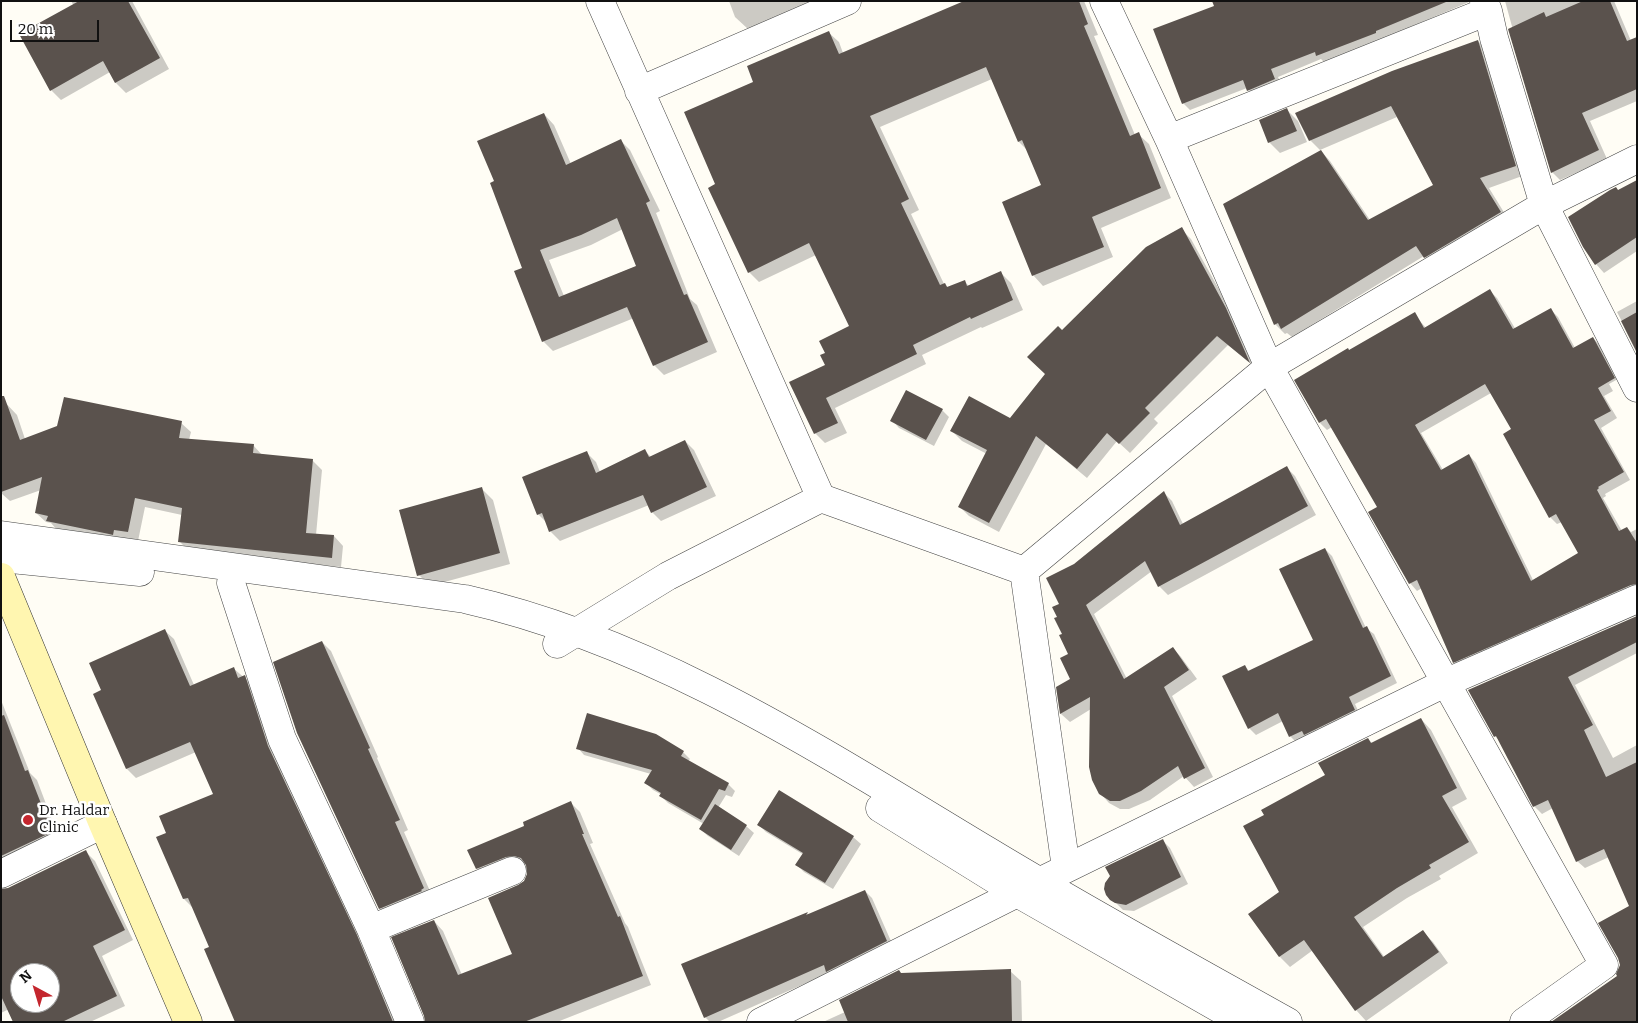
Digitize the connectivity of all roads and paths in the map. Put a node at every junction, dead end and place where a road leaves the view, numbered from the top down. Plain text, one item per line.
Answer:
1 (600, 1) edge
2 (847, 1) edge
3 (1104, 1) edge
4 (1486, 6) edge
5 (639, 91) junction
6 (1169, 139) junction
7 (1637, 159) edge
8 (1544, 205) junction
9 (1270, 367) junction
10 (1637, 388) edge
11 (821, 498) junction
12 (1, 535) edge
13 (1, 558) edge
14 (1024, 570) junction
15 (2, 583) edge
16 (231, 583) junction
17 (1637, 599) edge
18 (566, 638) junction
19 (1446, 683) junction
20 (104, 824) junction
21 (1066, 868) junction
22 (512, 871) dead end
23 (1, 874) edge
24 (1028, 888) junction
25 (371, 929) junction
26 (188, 1022) edge
27 (410, 1022) edge
28 (761, 1022) edge
29 (1243, 1022) edge
30 (1288, 1022) edge
31 (1524, 1022) edge

1 - 5 street
2 - 5 street
3 - 6 street
4 - 6 street
4 - 8 street
5 - 11 street
6 - 9 street
7 - 8 street
8 - 9 street
8 - 10 street
9 - 14 street
9 - 19 street
11 - 14 street
11 - 18 street
12 - 18 street
13 - 16 street
14 - 21 street
15 - 20 main road
16 - 18 street
16 - 25 street
17 - 19 street
18 - 24 street
19 - 21 street
19 - 31 street
20 - 23 street
20 - 26 main road
21 - 24 street
22 - 25 street
24 - 28 street
24 - 29 street
24 - 30 street
25 - 27 street

